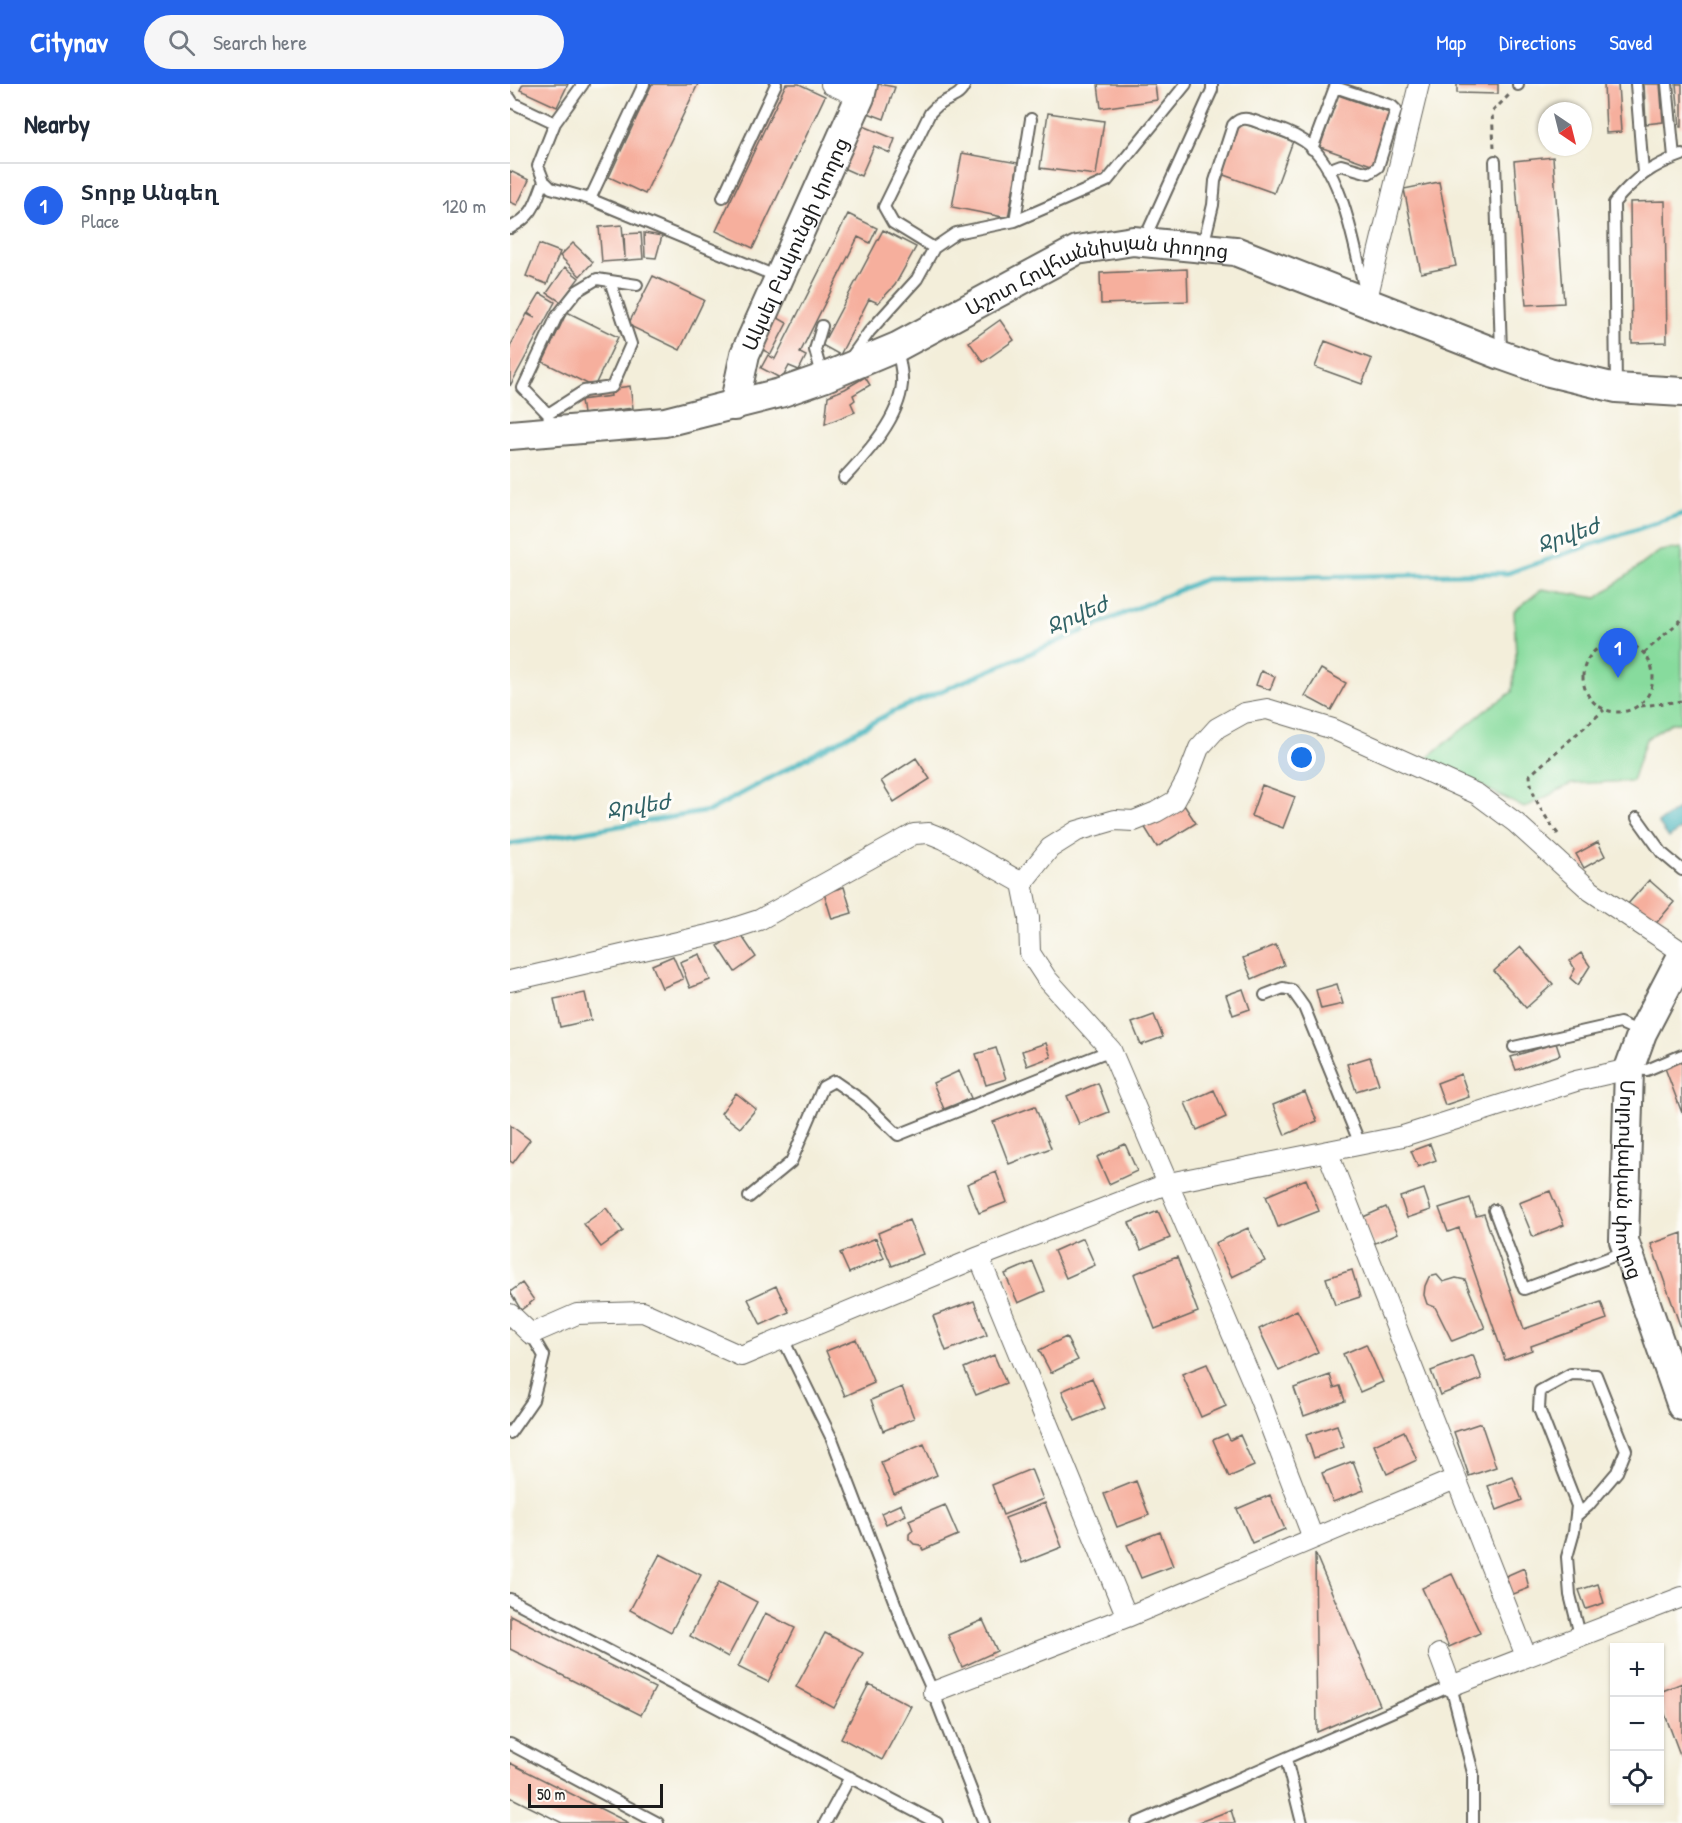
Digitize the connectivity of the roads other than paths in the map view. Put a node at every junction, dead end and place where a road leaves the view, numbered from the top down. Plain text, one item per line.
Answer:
1 (583, 84) edge
2 (644, 84) edge
3 (776, 84) edge
4 (831, 84) edge
5 (965, 84) edge
6 (1186, 84) edge
7 (1212, 84) edge
8 (1419, 84) edge
9 (1636, 84) edge
10 (1667, 84) edge
11 (862, 91) edge
12 (510, 98) edge
13 (1031, 119) dead end
14 (555, 123) junction
15 (1312, 149) junction
16 (1678, 156) edge
17 (1495, 161) road end
18 (1328, 170) junction
19 (1644, 173) junction
20 (544, 181) junction
21 (723, 197) dead end
22 (590, 199) junction
23 (1015, 221) junction
24 (510, 228) edge
25 (1144, 242) junction
26 (1202, 247) junction
27 (934, 248) junction
28 (779, 277) junction
29 (610, 281) junction
30 (637, 285) dead end
31 (1366, 303) junction
32 (822, 326) dead end
33 (897, 347) junction
34 (1501, 356) junction
35 (833, 374) junction
36 (1616, 388) junction
37 (1682, 392) edge
38 (734, 405) junction
39 (550, 422) junction
40 (510, 435) edge
41 (844, 478) dead end
42 (1637, 818) dead end
43 (1682, 870) edge
44 (1022, 883) junction
45 (1681, 959) edge
46 (510, 981) edge
47 (1264, 995) dead end
48 (1642, 1033) junction
49 (1514, 1047) dead end
50 (1111, 1050) junction
51 (1682, 1055) edge
52 (1629, 1069) junction
53 (1360, 1144) junction
54 (1327, 1151) junction
55 (1169, 1183) junction
56 (749, 1197) dead end
57 (1494, 1210) dead end
58 (1627, 1251) junction
59 (979, 1257) junction
60 (510, 1314) edge
61 (531, 1334) junction
62 (783, 1339) junction
63 (1682, 1406) edge
64 (510, 1433) edge
65 (1455, 1479) junction
66 (1576, 1516) junction
67 (1313, 1538) junction
68 (1682, 1597) edge
69 (510, 1599) edge
70 (1126, 1617) junction
71 (1580, 1635) junction
72 (1439, 1654) dead end
73 (1526, 1656) junction
74 (1451, 1686) junction
75 (933, 1692) junction
76 (510, 1744) edge
77 (1286, 1759) junction
78 (850, 1777) junction
79 (658, 1823) edge
80 (825, 1823) edge
81 (936, 1823) edge
82 (984, 1823) edge
83 (1137, 1823) edge
84 (1302, 1823) edge
85 (1473, 1823) edge

1 - 14 lane
2 - 22 lane
3 - 21 lane
4 - 11 street
5 - 27 lane
6 - 23 lane
7 - 25 lane
8 - 31 street
9 - 19 lane
10 - 16 lane
11 - 28 street, Ակսել Բակունցի փողոց
12 - 14 lane
13 - 23 lane
14 - 20 lane
15 - 18 lane
15 - 18 lane
15 - 26 lane
16 - 19 lane
17 - 34 lane
18 - 31 lane
19 - 36 lane
20 - 22 lane
20 - 24 lane
22 - 28 lane
23 - 27 lane
25 - 26 street, Աշոտ Հովհաննիսյան փողոց
25 - 33 street, Աշոտ Հովհաննիսյան փողոց
26 - 31 street, Աշոտ Հովհաննիսյան փողոց
27 - 35 lane
28 - 38 street, Ակսել Բակունցի փողոց
29 - 30 lane
29 - 39 lane
29 - 39 lane
31 - 34 street, Աշոտ Հովհաննիսյան փողոց
32 - 35 lane
33 - 35 street, Աշոտ Հովհաննիսյան փողոց
33 - 41 lane
34 - 36 street, Աշոտ Հովհաննիսյան փողոց
35 - 38 street, Աշոտ Հովհաննիսյան փողոց
36 - 37 street, Աշոտ Հովհաննիսյան փողոց
38 - 39 street, Աշոտ Հովհաննիսյան փողոց
39 - 40 street, Աշոտ Հովհաննիսյան փողոց
42 - 43 lane
44 - 45 street
44 - 46 street
44 - 50 street
45 - 48 street, Մոլդովական փողոց
47 - 53 lane
48 - 49 lane
48 - 52 street, Մոլդովական փողոց
50 - 55 street
50 - 56 lane
51 - 52 lane
52 - 53 street
52 - 58 street, Մոլդովական փողոց
53 - 54 street
54 - 55 street
54 - 65 street
55 - 59 street
55 - 67 street
57 - 58 lane
58 - 63 street, Մոլդովական փողոց
59 - 62 street
59 - 70 street
60 - 61 street
61 - 62 street
61 - 64 lane
62 - 75 lane
65 - 67 street
65 - 73 street
66 - 66 lane
66 - 71 lane
67 - 70 street
68 - 71 street
69 - 78 lane
70 - 75 street
71 - 73 street
72 - 74 street
73 - 74 street
74 - 77 lane
74 - 85 lane
75 - 82 lane
76 - 79 lane
77 - 83 lane
77 - 84 lane
78 - 80 lane
78 - 81 lane

